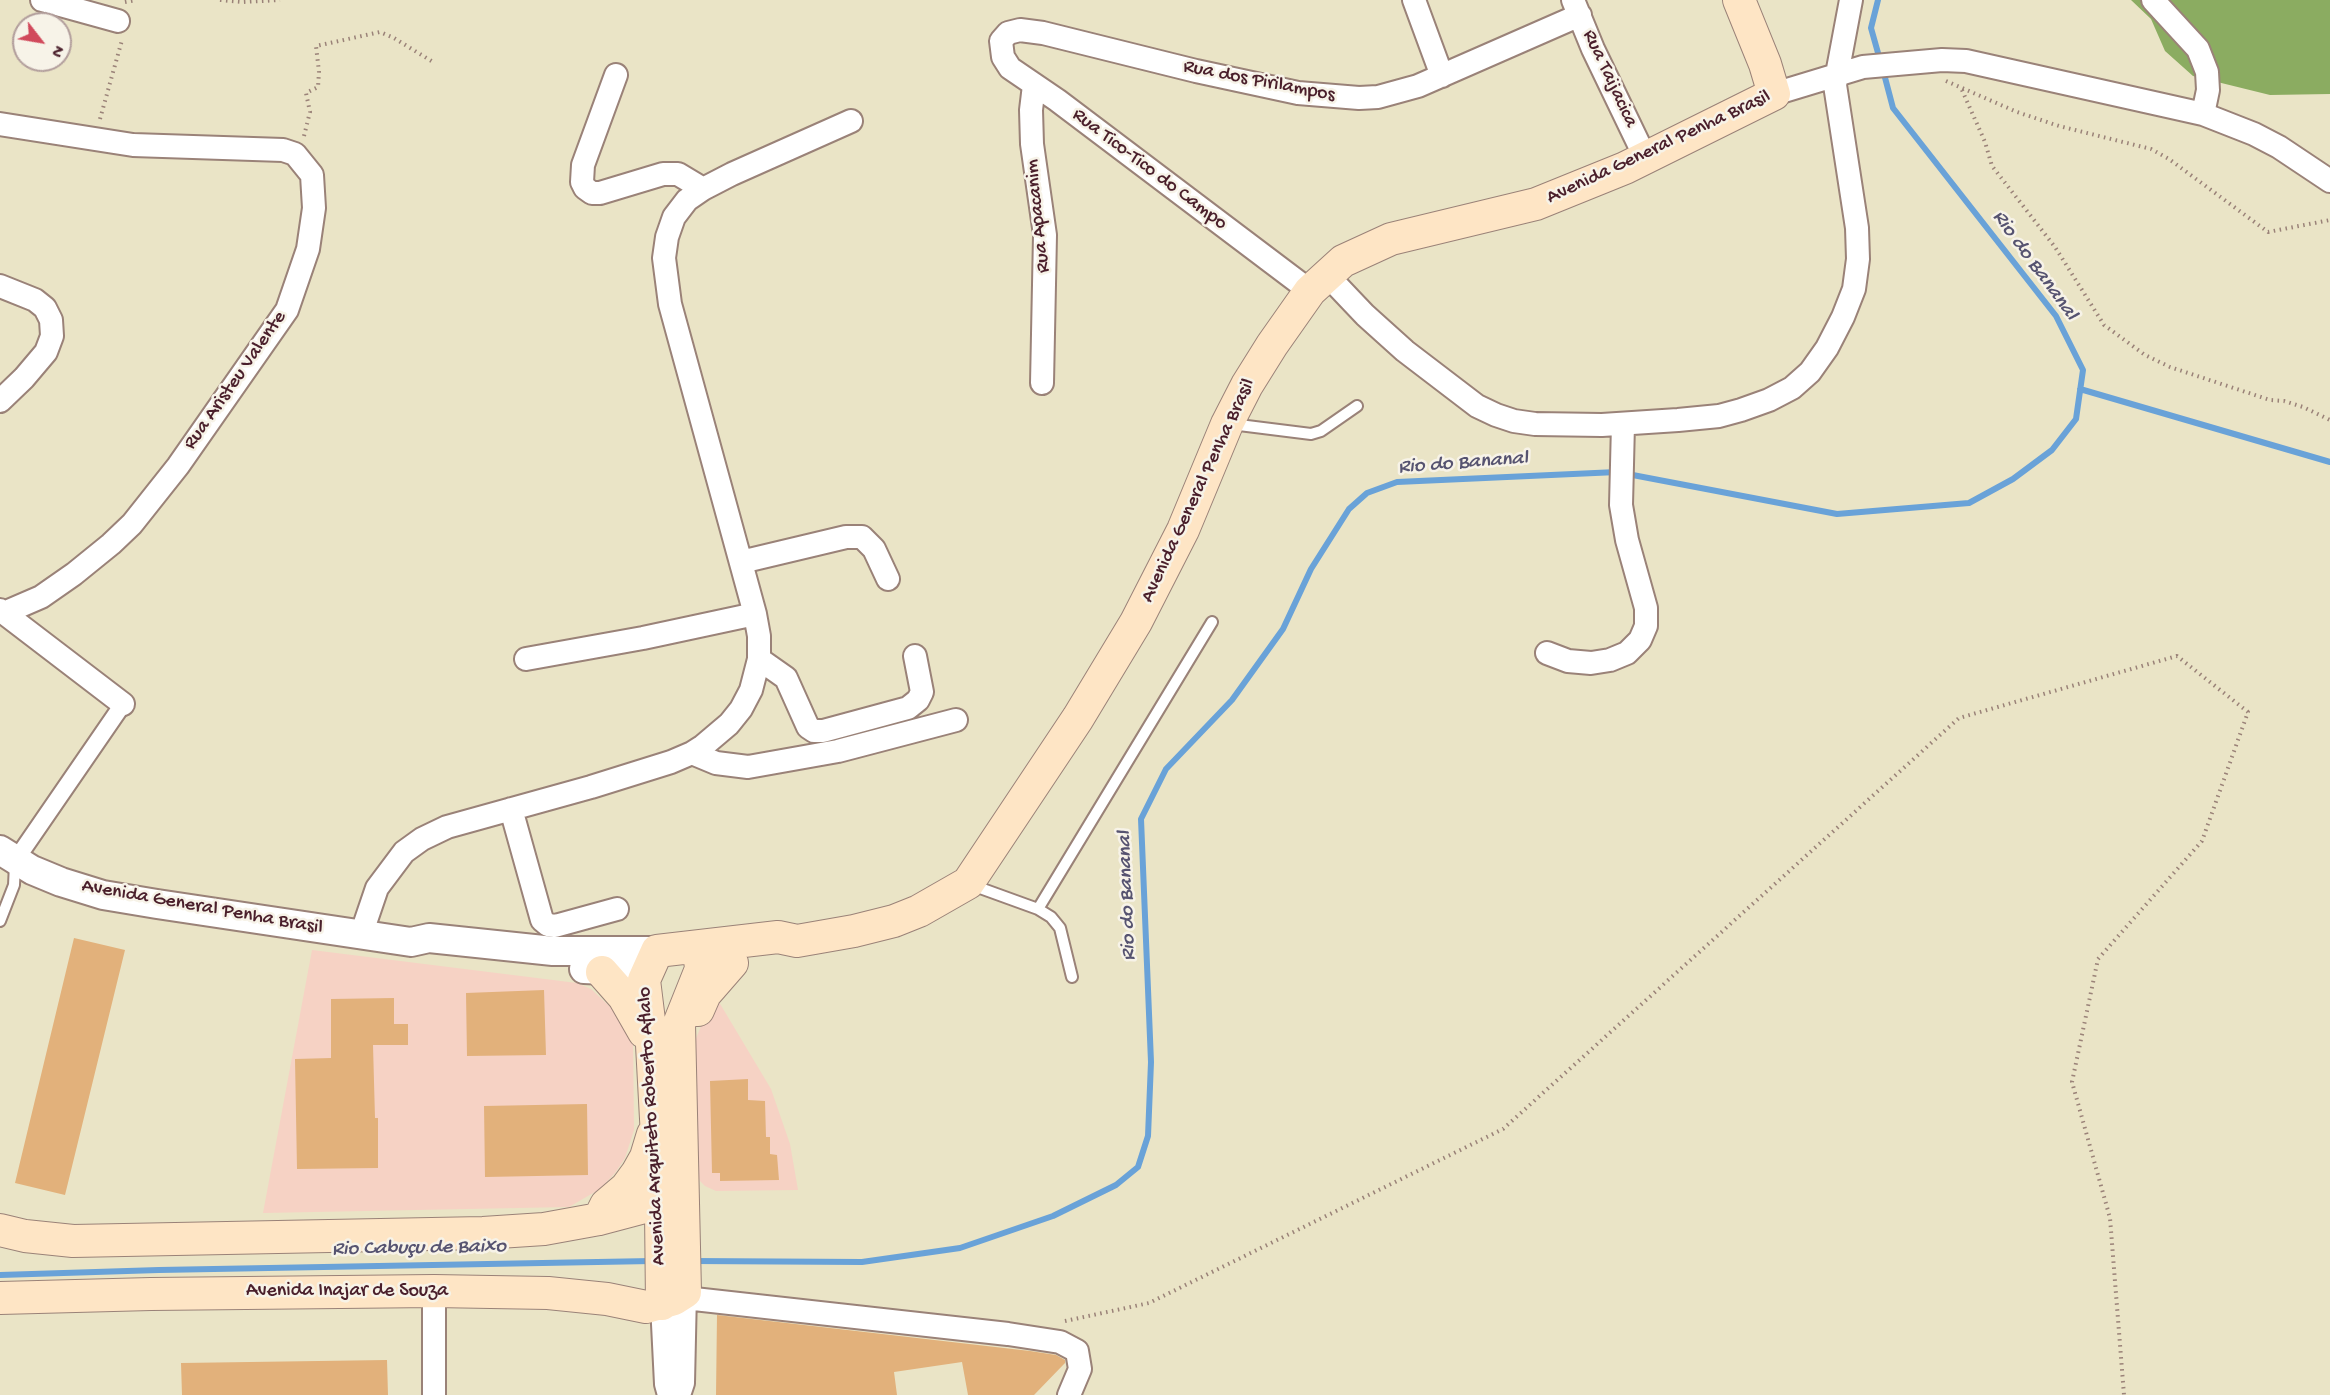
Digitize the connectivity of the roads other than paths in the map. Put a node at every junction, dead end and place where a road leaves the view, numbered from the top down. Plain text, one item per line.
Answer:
1 (42, 0) edge
2 (1414, 0) edge
3 (1739, 0) edge
4 (1851, 0) edge
5 (2153, 0) edge
6 (1577, 8) edge
7 (118, 21) road end
8 (1001, 41) joint
9 (616, 75) dead end
10 (1442, 76) junction
11 (1836, 76) junction
12 (1034, 85) junction
13 (1774, 94) junction
14 (2203, 114) junction
15 (851, 121) dead end
16 (0, 124) edge
17 (1645, 157) junction
18 (2330, 181) edge
19 (703, 189) junction
20 (1318, 283) junction
21 (0, 286) edge
22 (1042, 383) dead end
23 (0, 401) edge
24 (1357, 406) dead end
25 (1227, 424) junction
26 (1623, 434) junction
27 (741, 562) junction
28 (888, 579) dead end
29 (2, 611) edge
30 (755, 614) junction
31 (1212, 622) dead end
32 (1547, 653) dead end
33 (915, 656) dead end
34 (526, 659) dead end
35 (759, 659) junction
36 (123, 704) joint
37 (956, 720) dead end
38 (692, 753) junction
39 (511, 809) junction
40 (8, 855) edge
41 (968, 883) junction
42 (618, 909) dead end
43 (1038, 909) junction
44 (0, 921) edge
45 (361, 935) junction
46 (797, 941) junction
47 (411, 942) junction
48 (700, 958) junction
49 (652, 962) junction
50 (732, 963) junction
51 (602, 972) junction
52 (1072, 977) dead end
53 (666, 1047) junction
54 (656, 1121) junction
55 (662, 1211) junction
56 (599, 1219) junction
57 (0, 1230) edge
58 (676, 1245) junction
59 (434, 1291) junction
60 (676, 1293) junction
61 (0, 1298) edge
62 (434, 1395) edge
63 (669, 1395) edge
64 (679, 1395) edge
65 (1068, 1395) edge

1 - 7 street
2 - 10 street
3 - 13 main road
4 - 11 street, Rua Tico-Tico do Campo
5 - 14 street
6 - 10 street, Rua dos Pirilampos
6 - 17 street, Rua Taijacica
8 - 10 street, Rua dos Pirilampos
8 - 12 street, Rua Tico-Tico do Campo
9 - 19 street
11 - 13 street, Avenida General Penha Brasil
11 - 14 street, Avenida General Penha Brasil
11 - 26 street, Rua Tico-Tico do Campo
12 - 20 street, Rua Tico-Tico do Campo
12 - 22 street, Rua Apacanim
13 - 17 main road, Avenida General Penha Brasil
14 - 18 street, Avenida General Penha Brasil
15 - 19 street
16 - 29 street, Rua Aristeu Valente
17 - 20 main road, Avenida General Penha Brasil
19 - 27 street
20 - 25 main road, Avenida General Penha Brasil
20 - 26 street, Rua Tico-Tico do Campo
21 - 23 street
24 - 25 lane
25 - 41 main road, Avenida General Penha Brasil
26 - 32 street
27 - 28 street
27 - 30 street
29 - 36 street
30 - 34 street
30 - 35 street
31 - 43 lane
33 - 35 street
35 - 38 street
36 - 40 street
37 - 38 street
38 - 39 street
39 - 42 street
39 - 45 street
40 - 44 lane
40 - 45 street, Avenida General Penha Brasil
41 - 43 lane
41 - 46 main road, Avenida General Penha Brasil
43 - 52 lane
45 - 47 street, Avenida General Penha Brasil
46 - 48 main road, Avenida General Penha Brasil
46 - 50 main road, Avenida General Penha Brasil
47 - 49 street, Avenida General Penha Brasil
47 - 51 street, Avenida General Penha Brasil
48 - 49 main road, Avenida General Penha Brasil
48 - 50 main road, Avenida General Penha Brasil
48 - 53 main road, Avenida Arquiteto Roberto Aflalo
49 - 51 street, Avenida General Penha Brasil
49 - 53 main road, Avenida Arquiteto Roberto Aflalo
50 - 53 main road
51 - 53 main road
53 - 54 main road, Avenida Arquiteto Roberto Aflalo
53 - 58 main road, Avenida Arquiteto Roberto Aflalo
54 - 55 main road, Avenida Arquiteto Roberto Aflalo
54 - 56 main road
55 - 56 main road
55 - 58 main road
56 - 57 main road
58 - 60 main road, Avenida Arquiteto Roberto Aflalo
59 - 60 main road, Avenida Inajar de Souza
59 - 61 main road, Avenida Inajar de Souza
59 - 62 street
60 - 63 street
60 - 64 street
60 - 65 street

